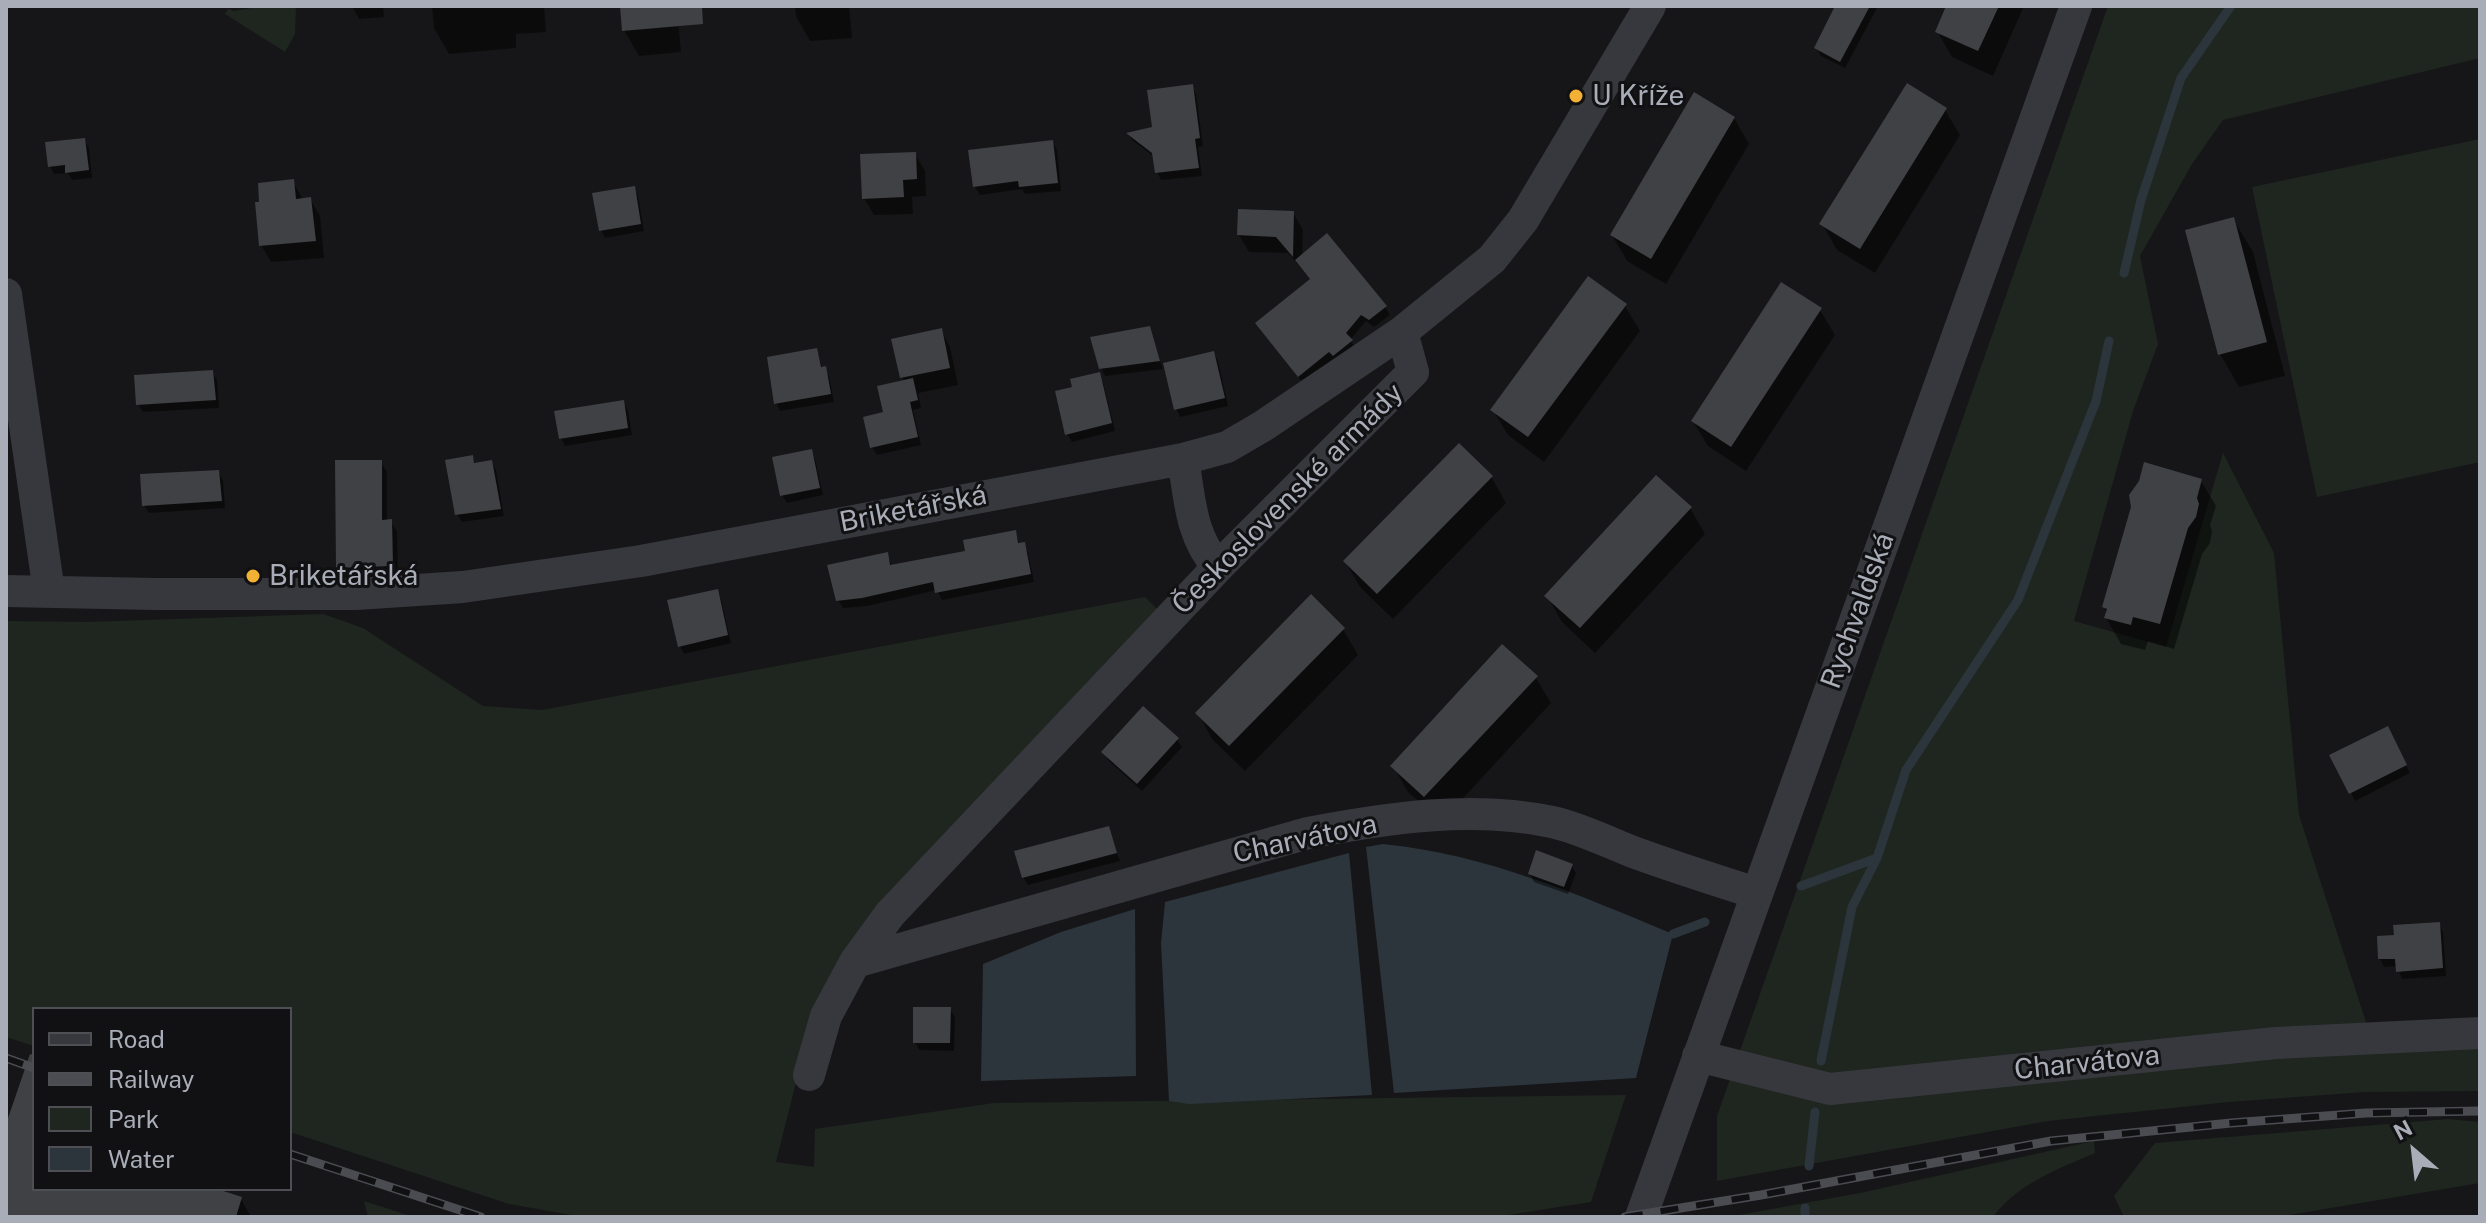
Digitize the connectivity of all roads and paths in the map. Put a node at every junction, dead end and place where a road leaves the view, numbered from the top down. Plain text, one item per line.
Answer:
1 (1650, 6) edge
2 (2076, 6) edge
3 (6, 294) edge
4 (1402, 332) junction
5 (1183, 459) junction
6 (1218, 567) junction
7 (6, 591) edge
8 (49, 592) junction
9 (1756, 893) junction
10 (855, 962) junction
11 (2480, 1033) edge
12 (1698, 1056) junction
13 (809, 1075) dead end
14 (1641, 1217) edge

1 - 4 street
2 - 9 street, Rychvaldská
3 - 8 street
4 - 5 street, Briketářská
4 - 6 street, Československé armády
5 - 6 street
5 - 8 street, Briketářská
6 - 10 street, Československé armády
7 - 8 street, Briketářská
9 - 10 street, Charvátova
9 - 12 street, Rychvaldská
10 - 13 street, Československé armády
11 - 12 street, Charvátova
12 - 14 street, Rychvaldská

